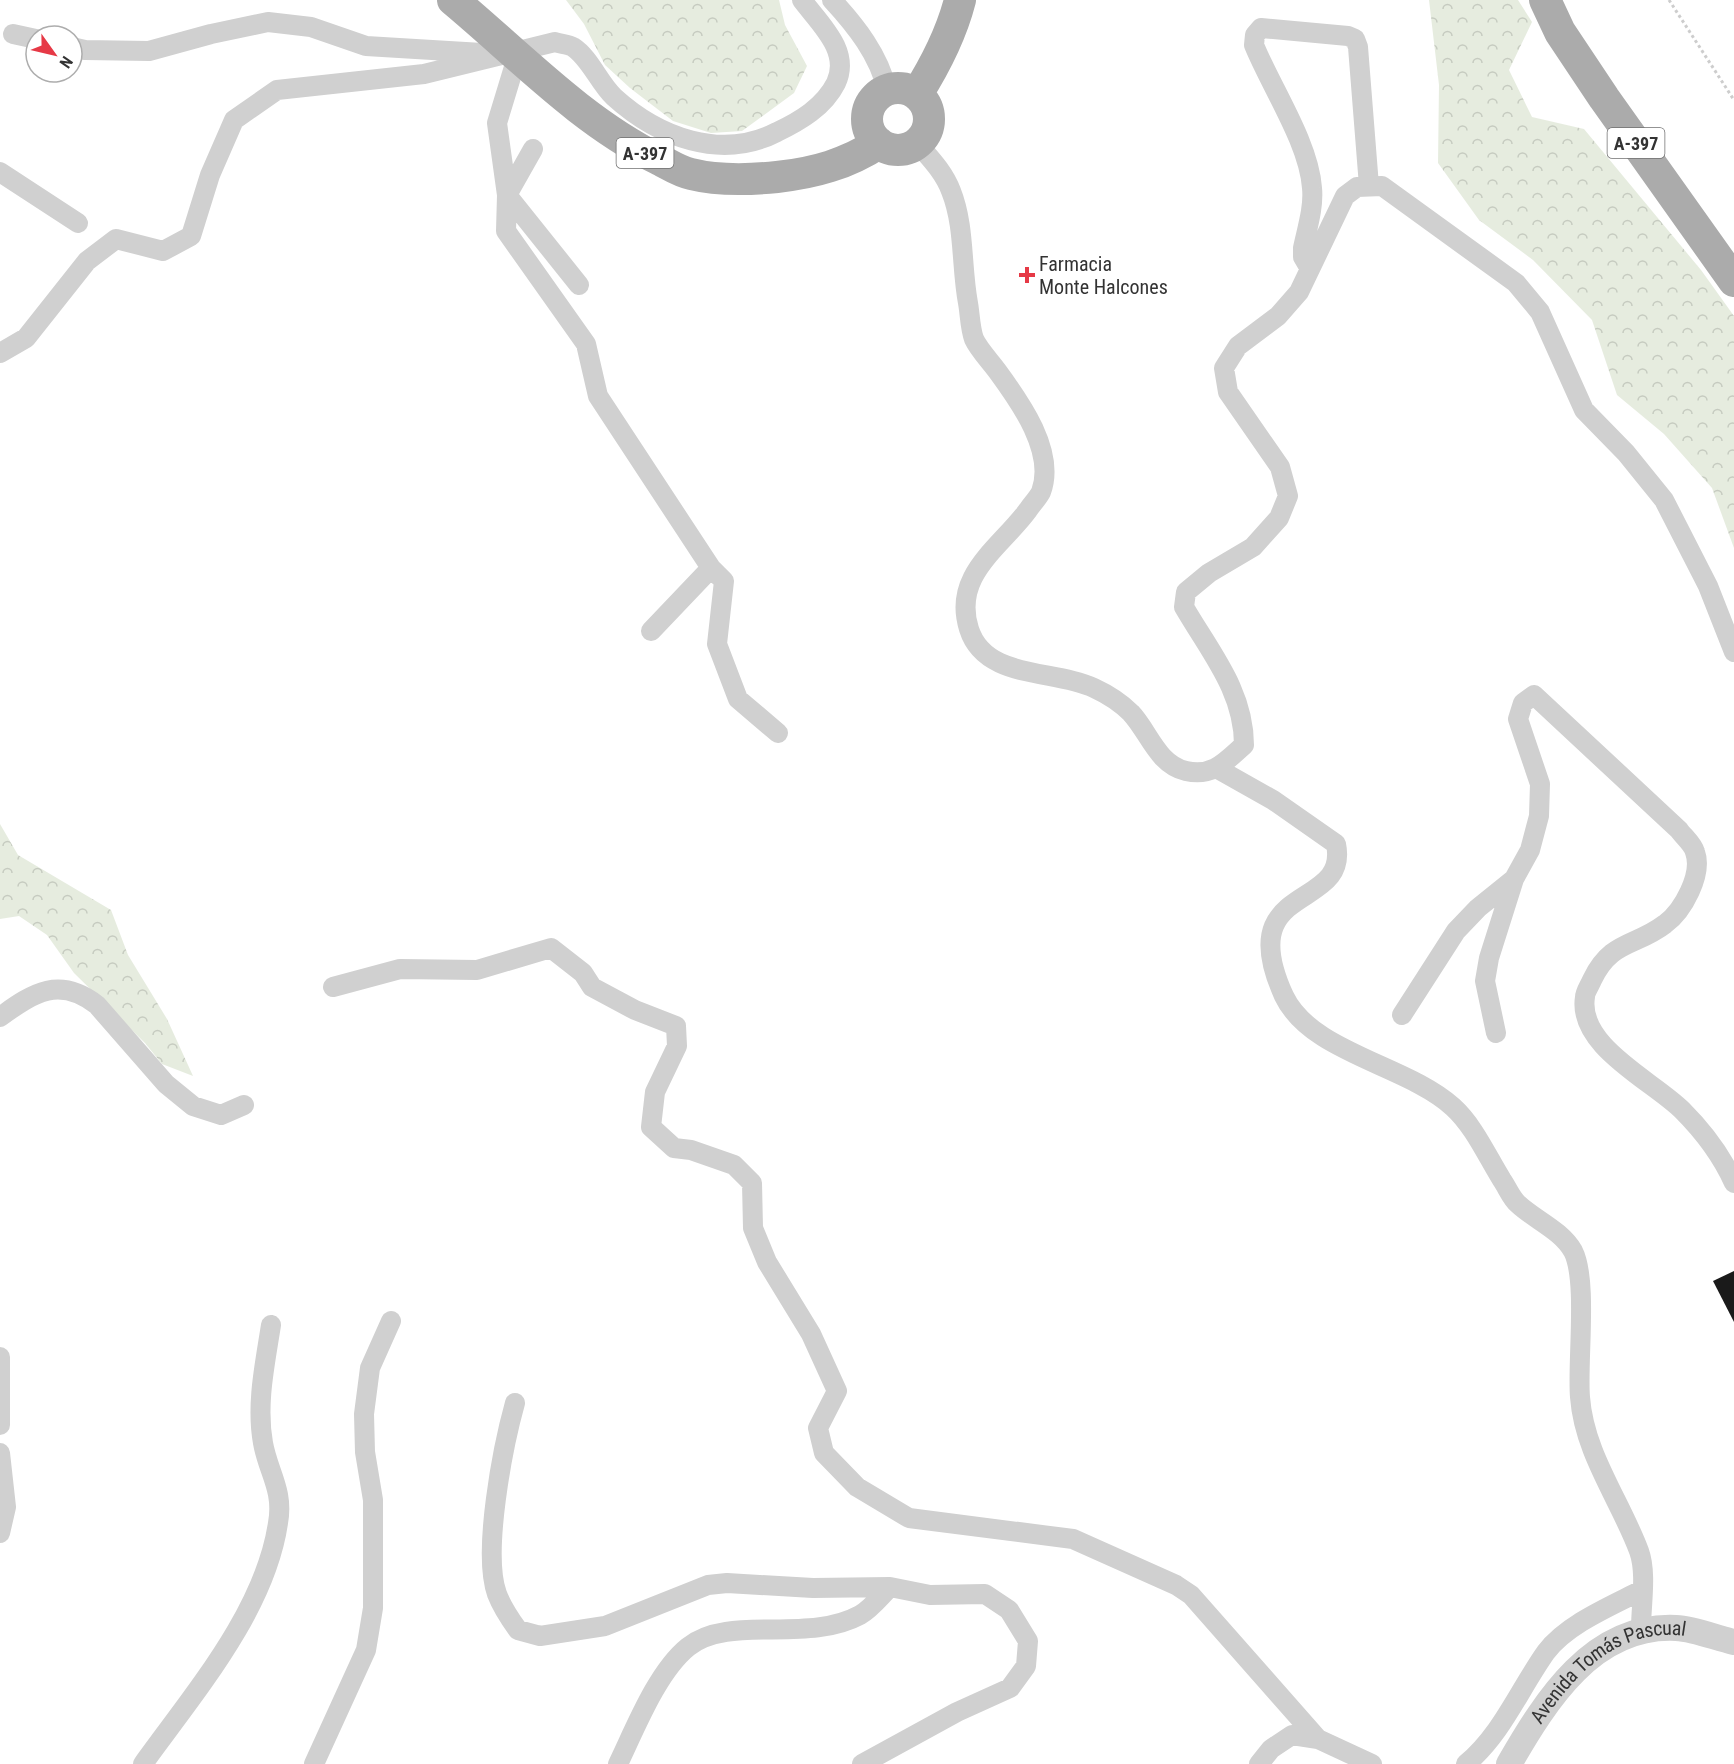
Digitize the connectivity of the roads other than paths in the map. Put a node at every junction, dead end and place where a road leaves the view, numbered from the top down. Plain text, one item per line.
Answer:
1 (453, 0) edge
2 (802, 0) edge
3 (832, 0) edge
4 (960, 0) edge
5 (1545, 0) edge
6 (13, 34) dead end
7 (24, 36) edge
8 (84, 50) edge
9 (518, 54) junction
10 (886, 90) junction
11 (917, 94) junction
12 (879, 143) junction
13 (917, 143) junction
14 (533, 150) dead end
15 (0, 172) edge
16 (1368, 186) junction
17 (507, 195) junction
18 (78, 223) dead end
19 (1310, 269) junction
20 (1734, 281) edge
21 (579, 285) dead end
22 (0, 353) edge
23 (711, 568) junction
24 (651, 631) dead end
25 (1734, 652) edge
26 (778, 733) dead end
27 (1218, 769) junction
28 (1514, 879) junction
29 (333, 987) dead end
30 (1402, 1015) dead end
31 (0, 1017) edge
32 (1496, 1033) dead end
33 (244, 1105) dead end
34 (1734, 1183) edge
35 (391, 1321) dead end
36 (271, 1325) dead end
37 (0, 1357) edge
38 (515, 1403) dead end
39 (0, 1425) edge
40 (0, 1453) edge
41 (0, 1533) edge
42 (890, 1587) junction
43 (1642, 1590) junction
44 (1641, 1629) junction
45 (1734, 1642) edge
46 (1318, 1739) junction
47 (143, 1764) edge
48 (314, 1764) edge
49 (618, 1764) edge
50 (862, 1764) edge
51 (1259, 1764) edge
52 (1372, 1764) edge
53 (1466, 1764) edge
54 (1509, 1764) edge

1 - 9 main road, A-397
2 - 9 street
3 - 10 street
4 - 11 main road
5 - 20 main road, A-397
6 - 7 street
8 - 9 street
9 - 12 main road, A-397
9 - 17 street
9 - 22 street
10 - 11 main road
10 - 12 main road
11 - 13 main road
12 - 13 main road
13 - 27 street
14 - 17 street
15 - 18 street
16 - 19 street
16 - 19 street
16 - 25 street
17 - 21 street
17 - 23 street
19 - 27 street
23 - 24 street
23 - 26 street
27 - 43 street
28 - 30 street
28 - 32 street
28 - 34 street
29 - 46 street
31 - 33 street
35 - 48 street
36 - 47 street
37 - 39 street
38 - 42 street
40 - 41 street
42 - 49 street
42 - 50 street
43 - 44 street
43 - 53 street
44 - 45 street, Avenida Tomás Pascual
44 - 54 street, Avenida Tomás Pascual
46 - 51 street
46 - 52 street

